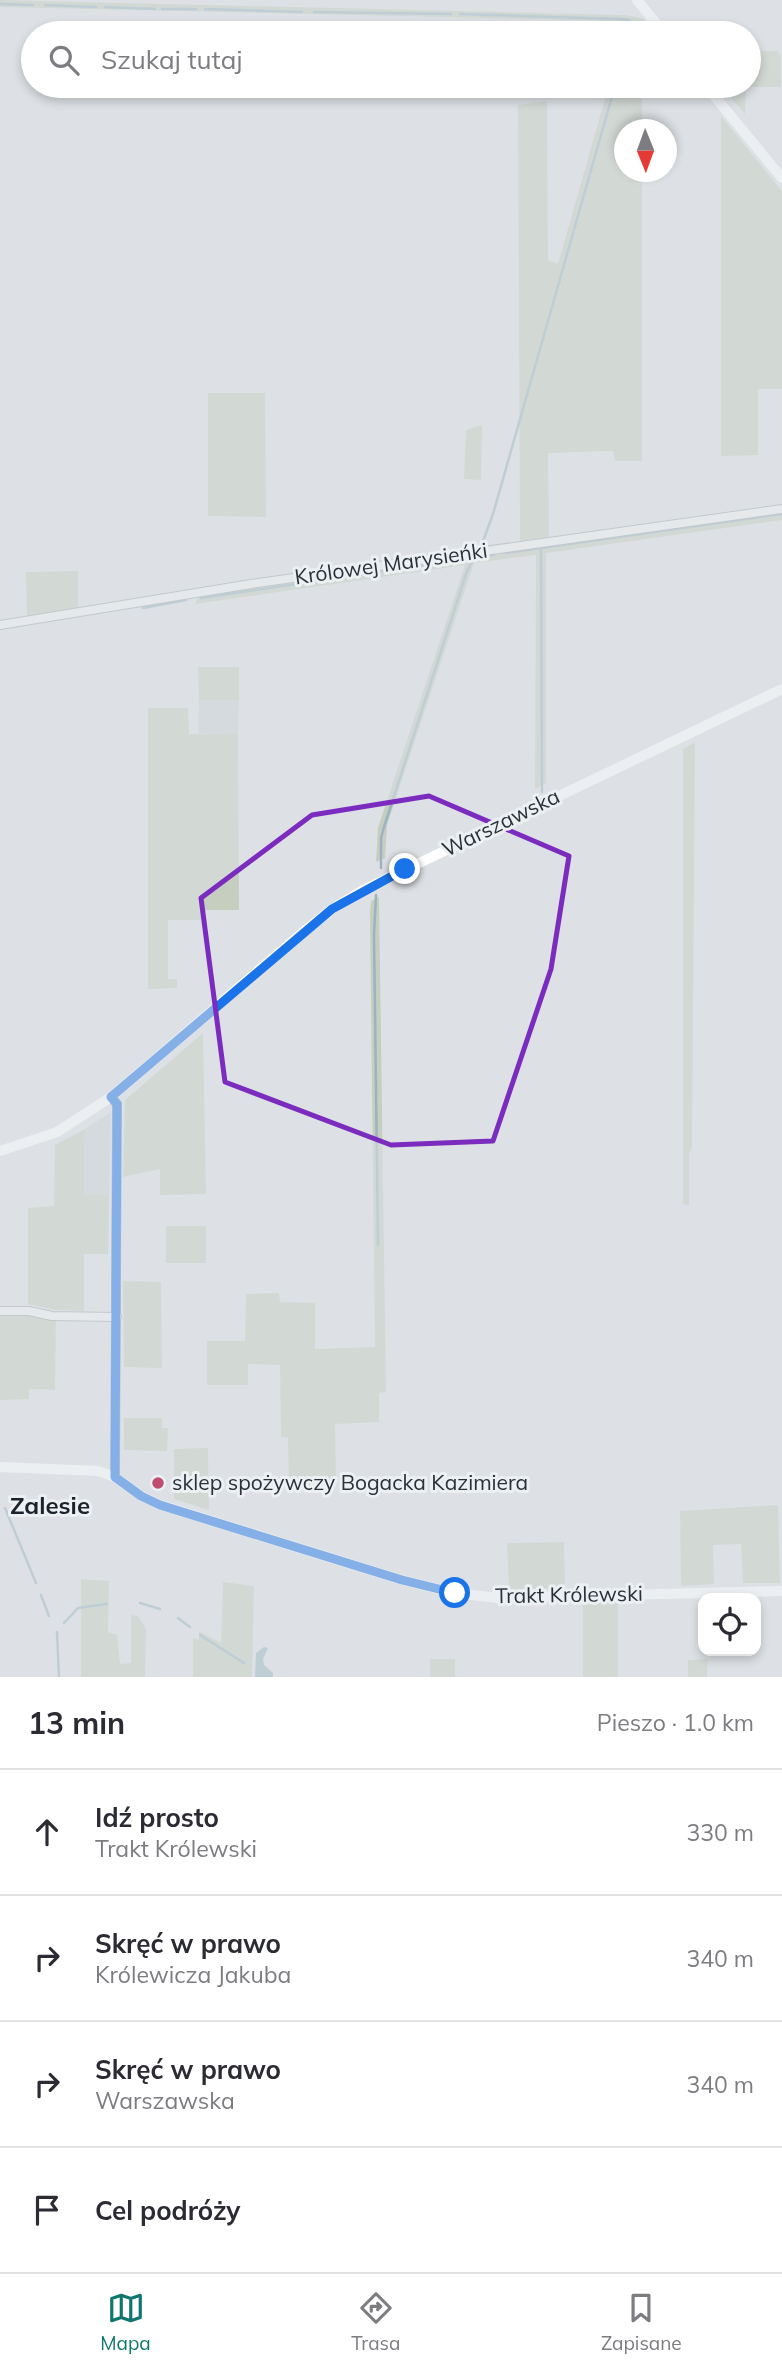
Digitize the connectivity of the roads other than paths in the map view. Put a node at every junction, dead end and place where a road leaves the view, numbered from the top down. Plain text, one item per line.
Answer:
1 (637, 0) edge
2 (654, 21) edge
3 (716, 98) edge
4 (782, 178) edge
5 (782, 509) edge
6 (0, 625) edge
7 (782, 689) edge
8 (111, 1097) junction
9 (0, 1151) edge
10 (0, 1311) edge
11 (117, 1317) junction
12 (0, 1467) edge
13 (115, 1477) junction
14 (782, 1591) edge

1 - 2 main road
3 - 4 main road
5 - 6 street, Królowej Marysieńki
7 - 8 main road, Warszawska
8 - 9 main road, Warszawska
8 - 11 street
10 - 11 street
11 - 13 street
12 - 13 main road, Trakt Królewski
13 - 14 main road, Trakt Królewski

